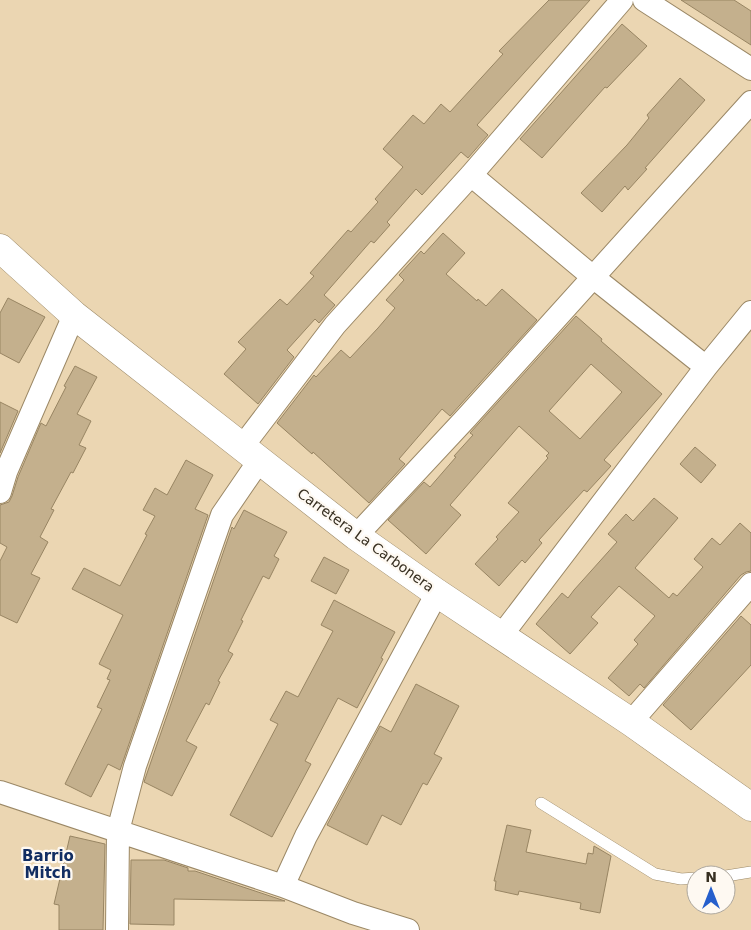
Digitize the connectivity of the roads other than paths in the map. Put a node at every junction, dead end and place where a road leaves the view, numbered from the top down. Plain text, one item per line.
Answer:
1 (622, 0) edge
2 (644, 0) edge
3 (751, 69) edge
4 (751, 102) edge
5 (471, 175) junction
6 (0, 248) edge
7 (593, 277) junction
8 (751, 312) edge
9 (74, 315) junction
10 (706, 367) junction
11 (250, 454) junction
12 (0, 492) edge
13 (356, 536) junction
14 (751, 584) edge
15 (437, 593) junction
16 (501, 636) junction
17 (631, 722) junction
18 (0, 792) edge
19 (541, 803) dead end
20 (750, 806) edge
21 (118, 831) junction
22 (751, 872) edge
23 (736, 874) edge
24 (686, 879) edge
25 (284, 886) junction
26 (352, 922) edge
27 (117, 930) edge
28 (408, 930) edge

1 - 5 street
2 - 3 street
4 - 7 street
5 - 7 street
5 - 11 street
6 - 9 street, Carretera La Carbonera
7 - 10 street
7 - 13 street
8 - 10 street
9 - 11 street, Carretera La Carbonera
9 - 12 street
10 - 16 street
11 - 13 street, Carretera La Carbonera
11 - 21 street
13 - 15 street, Carretera La Carbonera
14 - 17 street
15 - 16 street, Carretera La Carbonera
15 - 25 street
16 - 17 street, Carretera La Carbonera
17 - 20 street, Carretera La Carbonera
18 - 21 street
19 - 24 lane
21 - 25 street
21 - 27 street
22 - 23 lane
25 - 26 street
26 - 28 street

